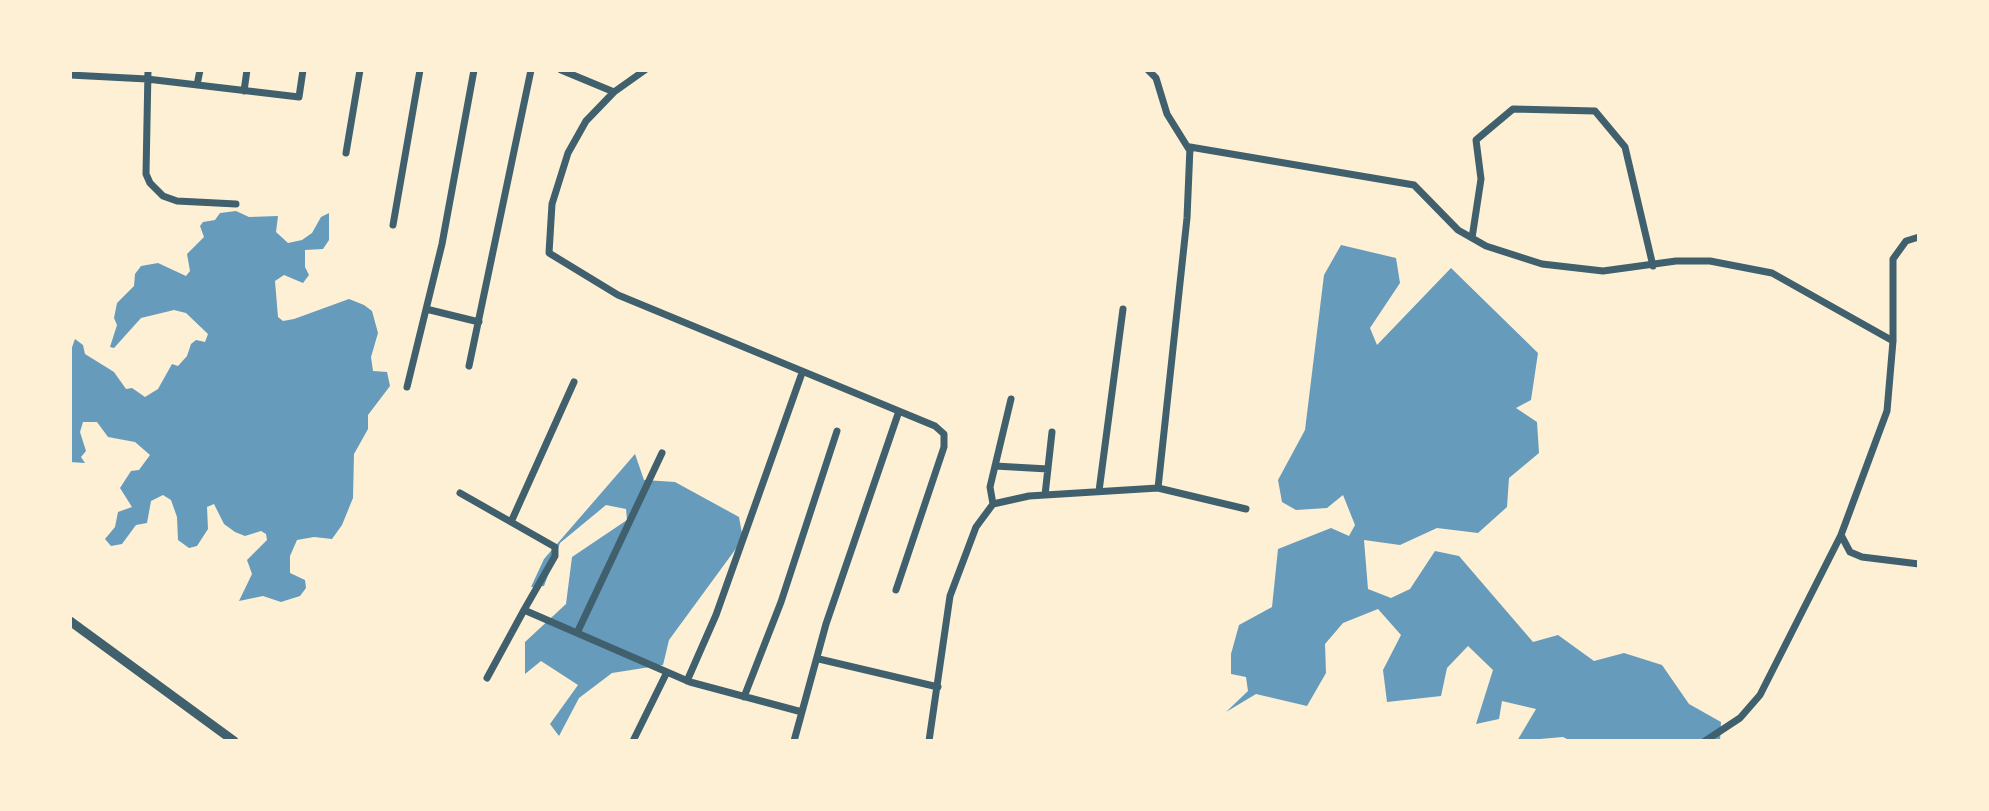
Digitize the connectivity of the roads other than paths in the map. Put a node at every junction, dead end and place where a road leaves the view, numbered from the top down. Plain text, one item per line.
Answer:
1 (200, 70) edge
2 (247, 70) edge
3 (303, 70) edge
4 (360, 70) edge
5 (420, 70) edge
6 (474, 70) edge
7 (531, 70) edge
8 (561, 70) edge
9 (645, 70) edge
10 (1148, 70) edge
11 (94, 73) edge
12 (148, 74) edge
13 (70, 75) edge
14 (197, 85) junction
15 (244, 91) junction
16 (614, 92) junction
17 (1190, 151) junction
18 (346, 153) dead end
19 (236, 204) dead end
20 (393, 225) dead end
21 (1919, 237) edge
22 (1472, 238) junction
23 (1653, 266) junction
24 (426, 309) junction
25 (1123, 309) dead end
26 (479, 322) junction
27 (1893, 341) junction
28 (469, 366) dead end
29 (802, 373) junction
30 (574, 382) dead end
31 (407, 387) dead end
32 (1011, 399) dead end
33 (898, 414) junction
34 (837, 431) dead end
35 (1052, 432) dead end
36 (662, 453) dead end
37 (995, 466) junction
38 (1048, 469) junction
39 (1158, 488) junction
40 (1099, 491) junction
41 (460, 493) dead end
42 (1045, 495) junction
43 (993, 504) junction
44 (1246, 509) dead end
45 (511, 522) junction
46 (1841, 535) junction
47 (1919, 564) edge
48 (896, 590) dead end
49 (524, 610) junction
50 (70, 621) edge
51 (577, 633) junction
52 (819, 659) junction
53 (667, 672) junction
54 (487, 678) dead end
55 (687, 681) junction
56 (938, 687) junction
57 (744, 697) junction
58 (802, 712) junction
59 (234, 741) edge
60 (633, 741) edge
61 (794, 741) edge
62 (929, 741) edge
63 (1705, 741) edge

1 - 14 street
2 - 15 street
3 - 15 street
4 - 18 street
5 - 20 street
6 - 24 street
7 - 26 street
8 - 16 street
9 - 16 street
10 - 17 street
11 - 12 street
11 - 13 street
12 - 14 street
12 - 19 street
14 - 15 street
16 - 29 street
17 - 22 street
17 - 39 street
21 - 27 street
22 - 23 street
22 - 23 street
23 - 27 street
24 - 26 street
24 - 31 street
25 - 40 street
26 - 28 street
27 - 46 street
29 - 33 street
29 - 55 street
30 - 45 street
32 - 37 street
33 - 48 street
33 - 52 street
34 - 57 street
35 - 38 street
36 - 51 street
37 - 38 street
37 - 43 street
38 - 42 street
39 - 40 street
39 - 44 street
40 - 42 street
41 - 45 street
42 - 43 street
43 - 56 street
45 - 49 street
46 - 47 street
46 - 63 street
49 - 51 street
49 - 54 street
50 - 59 street
51 - 53 street
52 - 56 street
52 - 58 street
53 - 55 street
53 - 60 street
55 - 57 street
56 - 62 street
57 - 58 street
58 - 61 street

